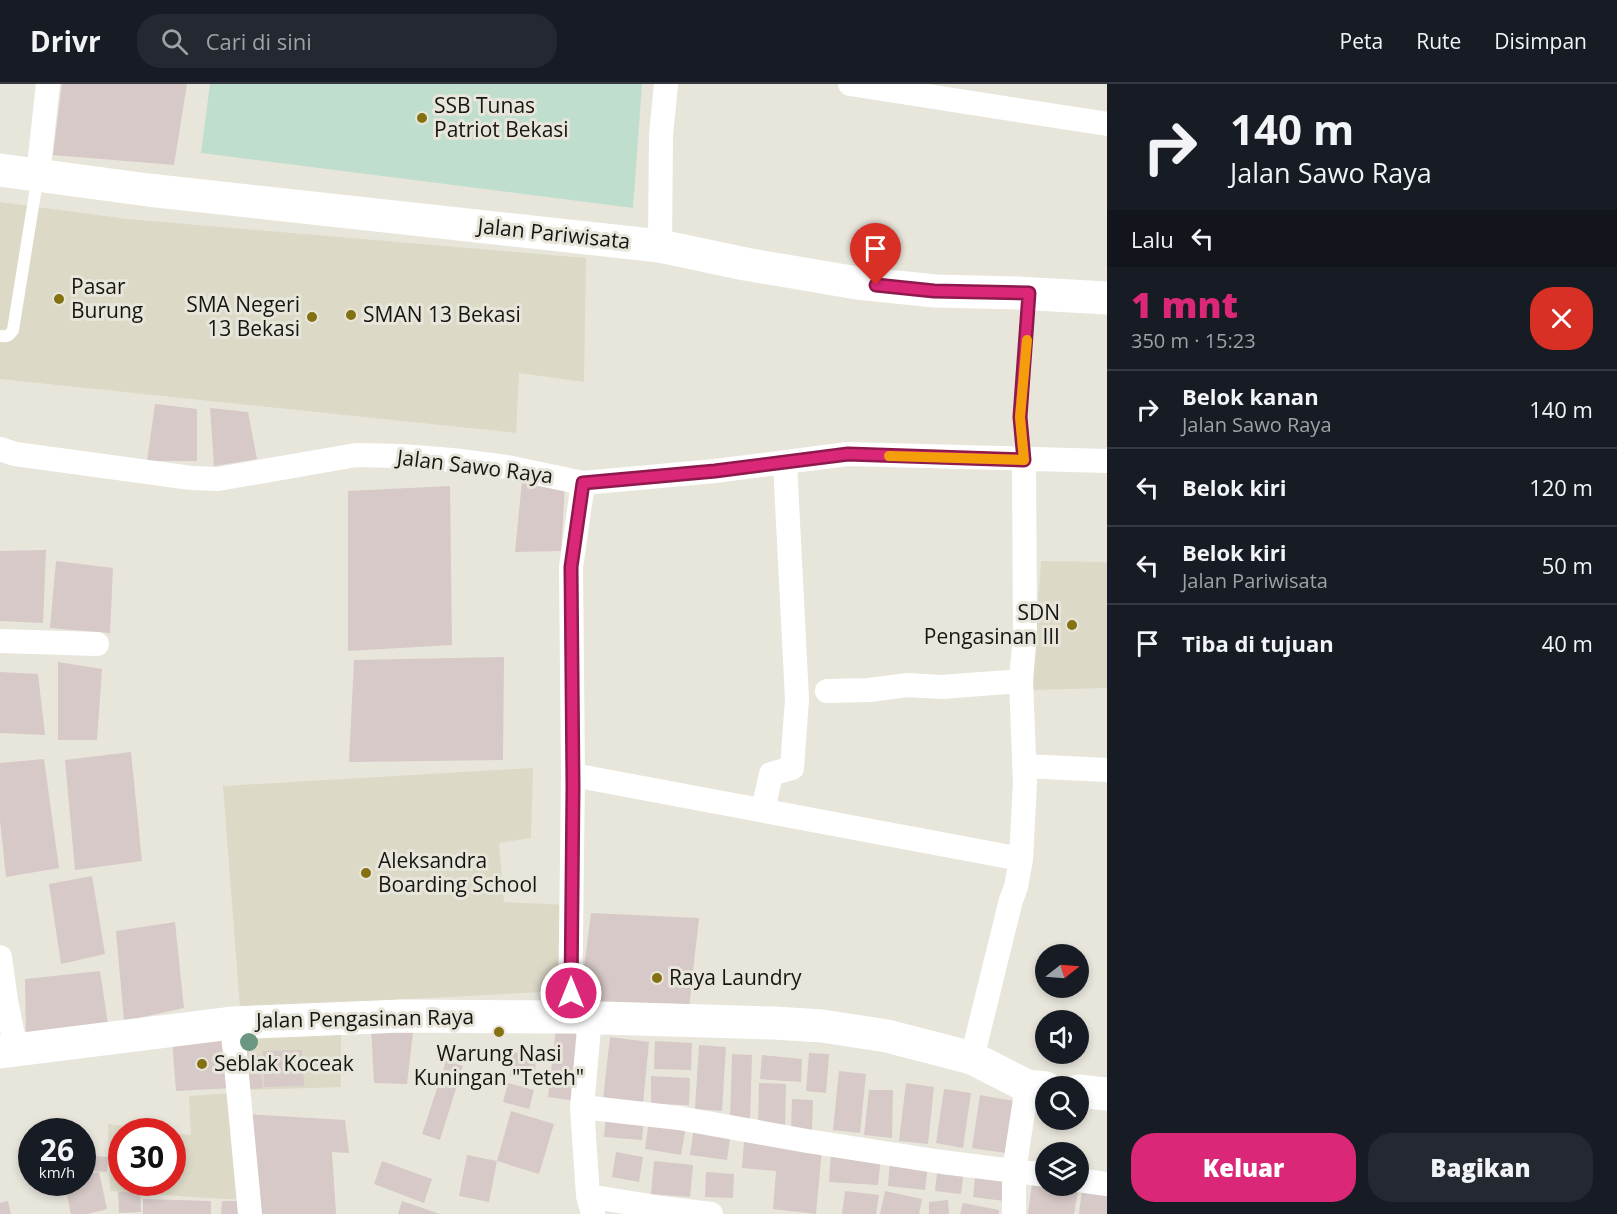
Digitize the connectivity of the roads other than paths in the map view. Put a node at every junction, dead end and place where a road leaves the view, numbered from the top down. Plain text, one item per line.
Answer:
1 (48, 84) edge
2 (666, 84) edge
3 (850, 84) edge
4 (1107, 124) edge
5 (0, 170) edge
6 (38, 175) junction
7 (660, 246) junction
8 (1107, 291) edge
9 (1029, 293) junction
10 (1107, 298) edge
11 (0, 336) edge
12 (0, 449) edge
13 (1024, 460) junction
14 (1107, 461) edge
15 (785, 463) junction
16 (583, 483) junction
17 (0, 641) edge
18 (98, 644) dead end
19 (1021, 681) junction
20 (827, 691) dead end
21 (1024, 766) junction
22 (1107, 770) edge
23 (573, 775) junction
24 (763, 810) junction
25 (1021, 859) junction
26 (0, 957) edge
27 (580, 1017) junction
28 (232, 1023) junction
29 (8, 1051) edge
30 (972, 1058) junction
31 (1035, 1087) edge
32 (1035, 1091) edge
33 (1089, 1093) edge
34 (1107, 1095) edge
35 (582, 1107) junction
36 (1014, 1171) junction
37 (1035, 1174) edge
38 (1089, 1182) edge
39 (1107, 1184) edge
40 (590, 1205) edge
41 (250, 1214) edge
42 (711, 1214) edge
43 (1014, 1214) edge

1 - 6 street
2 - 7 street
3 - 4 street
5 - 6 street, Jalan Pariwisata
6 - 7 street, Jalan Pariwisata
6 - 11 lane
7 - 9 street, Jalan Pariwisata
8 - 10 street
9 - 10 street, Jalan Pariwisata
9 - 13 lane
12 - 16 street, Jalan Sawo Raya
13 - 14 street, Jalan Sawo Raya
13 - 15 street, Jalan Sawo Raya
13 - 19 street
15 - 16 street, Jalan Sawo Raya
15 - 24 street
16 - 23 street
17 - 18 street
19 - 20 street
19 - 21 street
21 - 22 street
21 - 25 street
23 - 24 street
23 - 27 street
24 - 25 street
25 - 30 street
26 - 29 street
27 - 28 street, Jalan Pengasinan Raya
27 - 30 street, Jalan Pengasinan Raya
27 - 35 street
28 - 29 street, Jalan Pengasinan Raya
28 - 41 street
30 - 31 street, Jalan Pengasinan Raya
32 - 36 street
33 - 34 street
35 - 36 street
35 - 40 street
36 - 37 street
36 - 43 street
38 - 39 street
40 - 42 street

